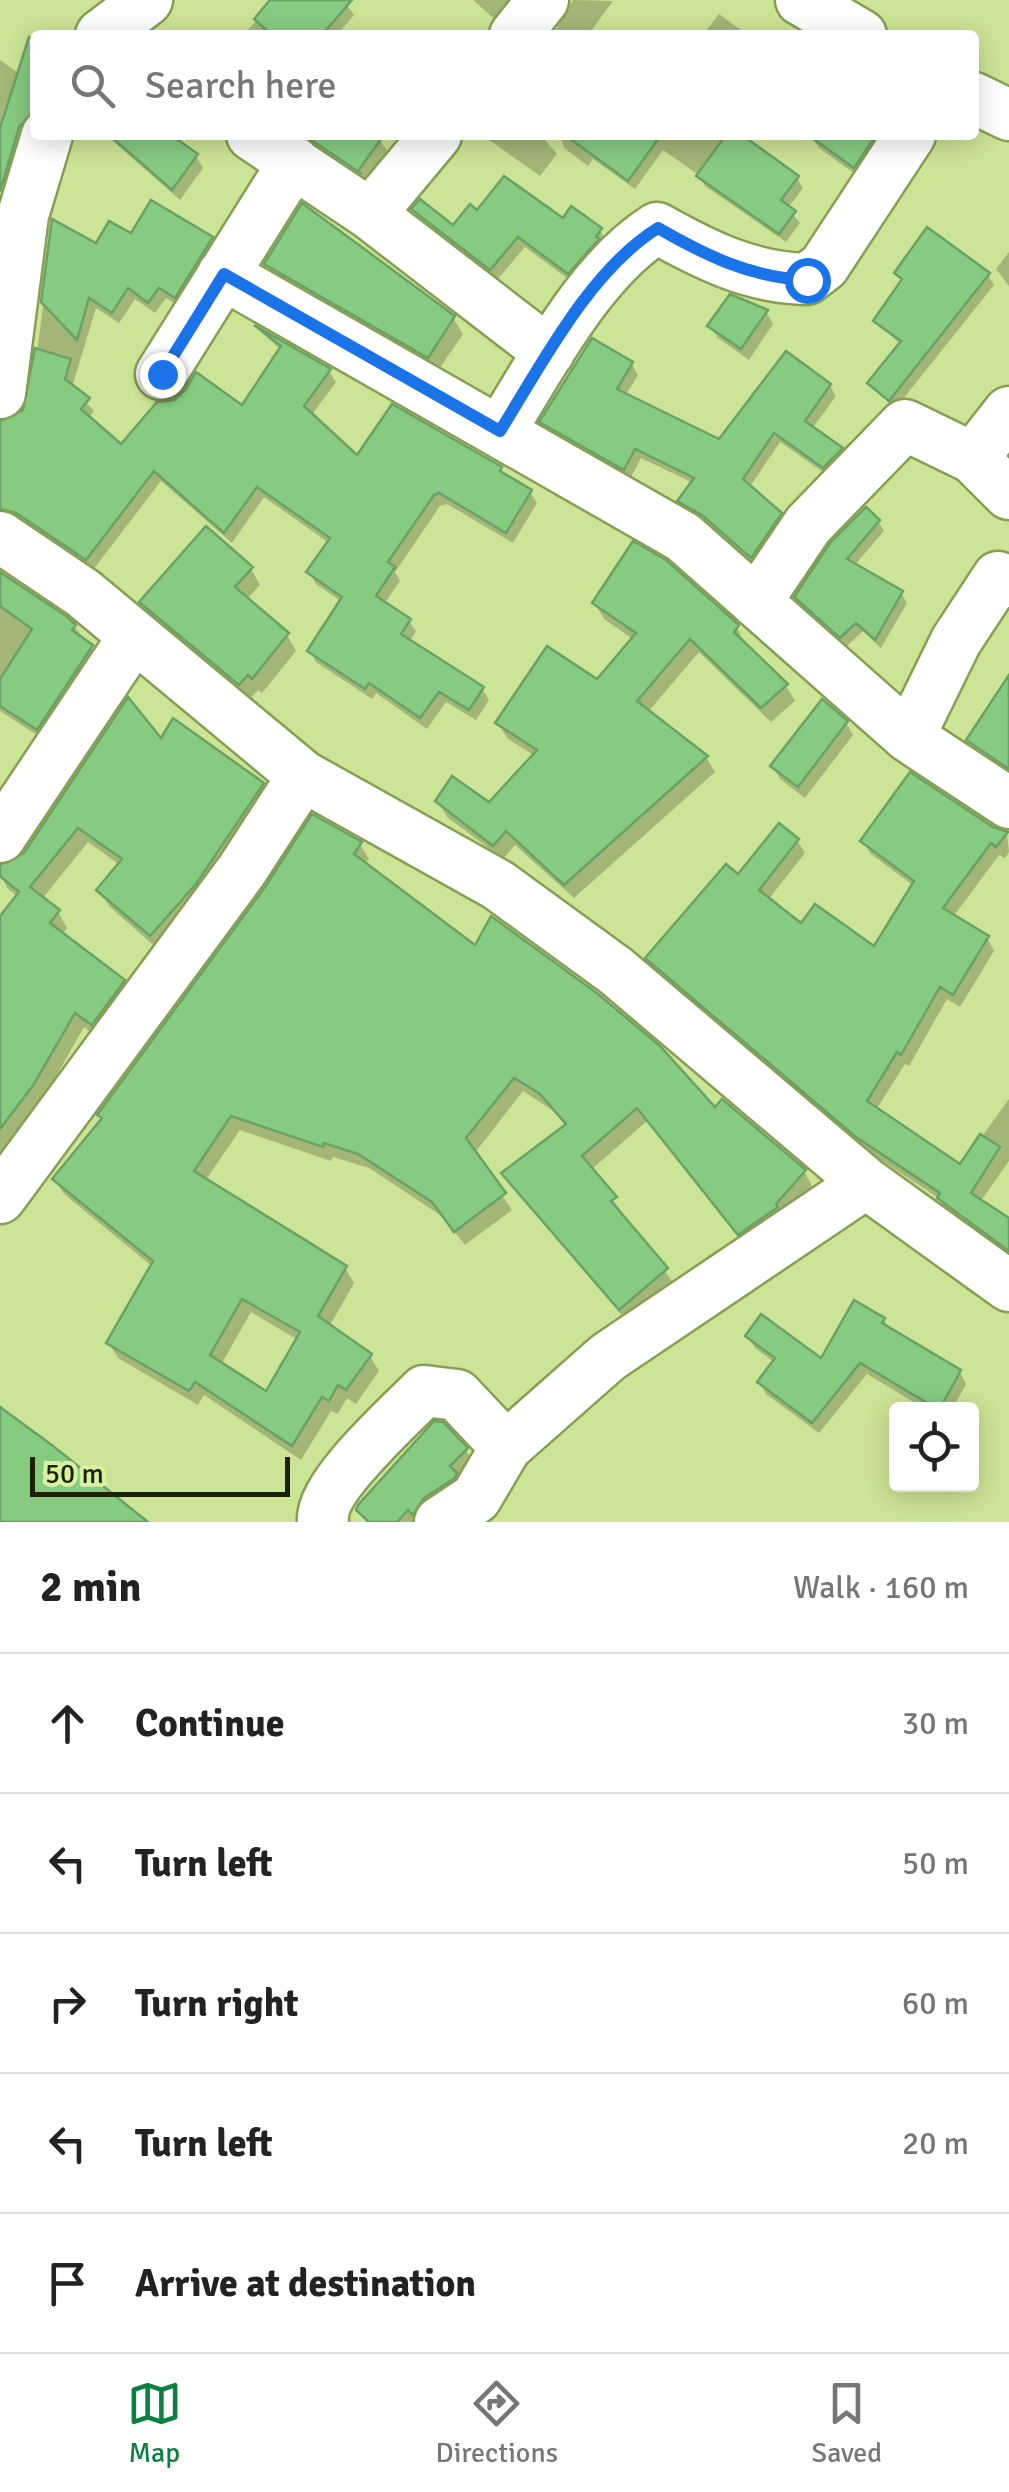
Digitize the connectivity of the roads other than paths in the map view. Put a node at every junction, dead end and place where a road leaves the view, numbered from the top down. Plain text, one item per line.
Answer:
1 (543, 0) edge
2 (801, 0) edge
3 (519, 30) edge
4 (852, 30) edge
5 (979, 100) edge
6 (1009, 115) edge
7 (45, 140) edge
8 (260, 140) edge
9 (432, 140) edge
10 (907, 140) edge
11 (294, 162) junction
12 (11, 212) edge
13 (370, 214) junction
14 (224, 274) junction
15 (549, 352) junction
16 (162, 374) dead end
17 (0, 393) edge
18 (1009, 412) edge
19 (500, 431) junction
20 (973, 458) junction
21 (1009, 494) edge
22 (0, 537) edge
23 (1009, 582) edge
24 (756, 602) junction
25 (133, 638) junction
26 (909, 737) junction
27 (303, 776) junction
28 (1009, 802) edge
29 (0, 837) edge
30 (866, 1182) junction
31 (0, 1198) edge
32 (1009, 1286) edge
33 (506, 1447) junction
34 (323, 1522) edge
35 (440, 1522) edge

1 - 3 street
2 - 4 street
5 - 6 street
7 - 12 street
8 - 11 street
9 - 13 street
10 - 15 street
11 - 13 street
11 - 14 street
12 - 17 street
13 - 15 street
14 - 16 street
14 - 19 street
15 - 19 street
18 - 20 street
19 - 24 street
20 - 21 street
20 - 24 street
22 - 25 street
23 - 26 street
24 - 26 street
25 - 27 street
25 - 29 street
26 - 28 street
27 - 30 street
27 - 31 street
30 - 32 street
30 - 33 street
33 - 34 street
33 - 35 street

